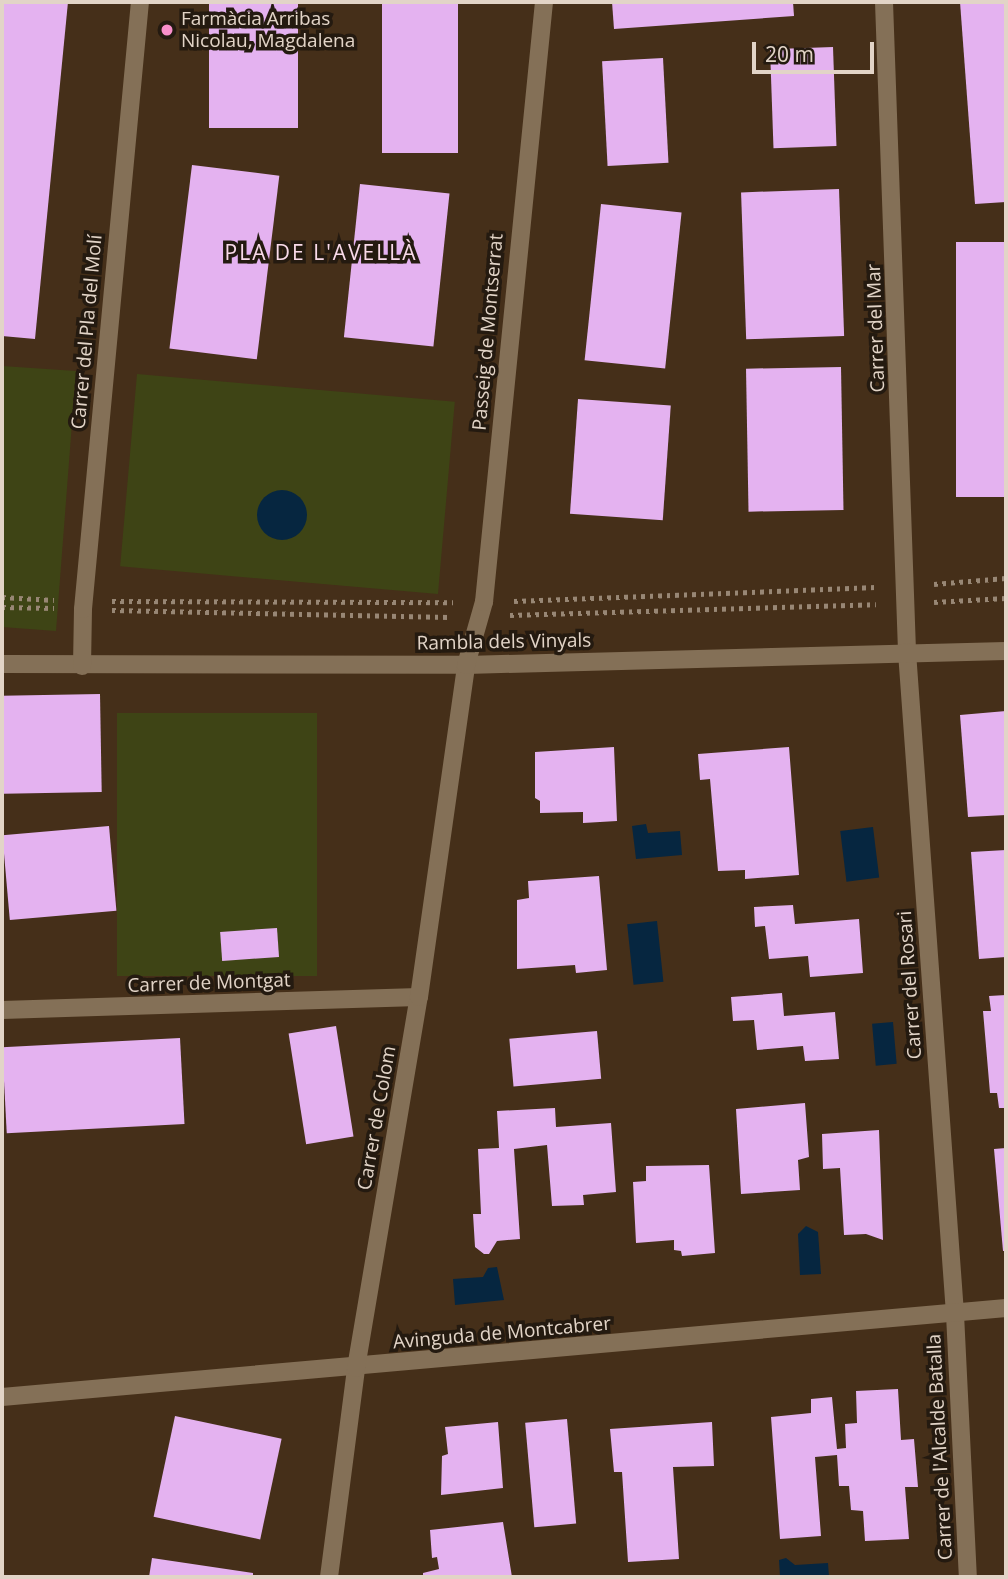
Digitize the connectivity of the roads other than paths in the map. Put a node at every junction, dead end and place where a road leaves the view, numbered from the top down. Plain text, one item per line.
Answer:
1 (140, 2) edge
2 (544, 2) edge
3 (884, 2) edge
4 (1006, 651) edge
5 (908, 652) junction
6 (2, 664) edge
7 (466, 665) junction
8 (82, 666) junction
9 (418, 997) junction
10 (2, 1010) edge
11 (1006, 1308) edge
12 (955, 1314) junction
13 (356, 1368) junction
14 (2, 1397) edge
15 (329, 1577) edge
16 (968, 1577) edge

1 - 8 street, Carrer del Pla del Molí
2 - 7 street, Passeig de Montserrat
3 - 5 street, Carrer del Mar
4 - 5 street, Rambla dels Vinyals
5 - 7 street, Rambla dels Vinyals
5 - 12 street, Carrer del Rosari
6 - 8 street, Rambla dels Vinyals
7 - 8 street, Rambla dels Vinyals
7 - 9 street, Carrer de Colom
9 - 10 street, Carrer de Montgat
9 - 13 street, Carrer de Colom
11 - 12 street, Avinguda de Montcabrer
12 - 13 street, Avinguda de Montcabrer
12 - 16 street, Carrer de l'Alcalde Batalla
13 - 14 street, Avinguda de Montcabrer
13 - 15 street, Carrer de Colom

